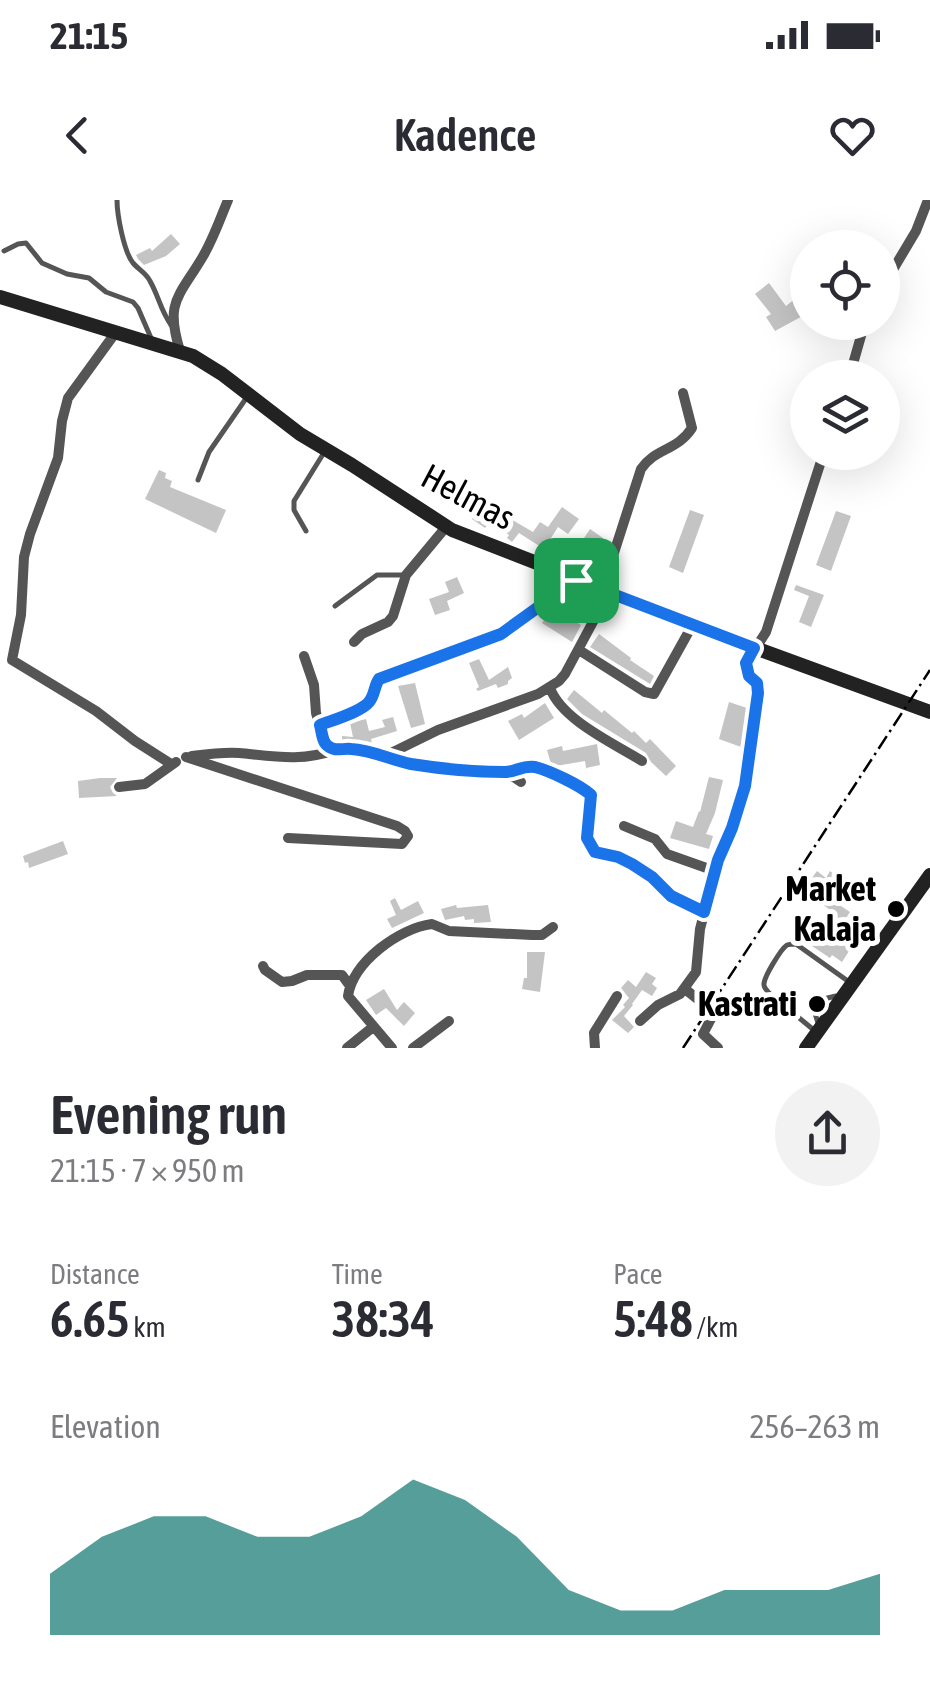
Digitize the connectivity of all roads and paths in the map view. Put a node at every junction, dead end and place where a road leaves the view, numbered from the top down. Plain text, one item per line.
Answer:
1 (117, 200) edge
2 (228, 200) edge
3 (928, 200) edge
4 (4, 251) dead end
5 (900, 258) edge
6 (0, 297) edge
7 (173, 328) junction
8 (116, 332) junction
9 (152, 341) junction
10 (180, 351) junction
11 (683, 393) dead end
12 (250, 394) junction
13 (326, 449) junction
14 (818, 470) edge
15 (198, 480) dead end
16 (446, 527) junction
17 (306, 531) dead end
18 (406, 574) junction
19 (576, 580) junction
20 (605, 591) junction
21 (335, 606) dead end
22 (693, 624) junction
23 (354, 642) dead end
24 (754, 648) junction
25 (578, 650) junction
26 (304, 656) dead end
27 (550, 688) junction
28 (930, 712) edge
29 (320, 725) junction
30 (334, 750) junction
31 (387, 755) junction
32 (186, 757) junction
33 (642, 761) dead end
34 (171, 764) junction
35 (507, 772) junction
36 (521, 782) dead end
37 (119, 787) dead end
38 (624, 826) dead end
39 (288, 838) dead end
40 (715, 870) junction
41 (930, 876) edge
42 (704, 912) junction
43 (553, 927) dead end
44 (263, 966) dead end
45 (350, 986) junction
46 (685, 989) junction
47 (848, 990) junction
48 (617, 996) dead end
49 (819, 1000) dead end
50 (813, 1007) dead end
51 (449, 1021) dead end
52 (640, 1021) dead end
53 (373, 1027) junction
54 (818, 1031) junction
55 (347, 1048) edge
56 (392, 1048) edge
57 (413, 1048) edge
58 (595, 1048) edge
59 (718, 1048) edge
60 (806, 1048) edge

1 - 7 lane
2 - 7 street
3 - 5 street
4 - 9 lane
6 - 8 street, Helmas
7 - 10 street
8 - 9 street, Helmas
8 - 34 street
9 - 10 street, Helmas
10 - 12 street, Helmas
11 - 20 street
12 - 13 street, Helmas
12 - 15 lane
13 - 16 street, Helmas
13 - 17 lane
14 - 24 street
16 - 18 street
16 - 19 street, Helmas
18 - 21 lane
18 - 23 street
19 - 20 street, Helmas
19 - 29 street
20 - 22 street, Helmas
20 - 25 street
22 - 24 street, Helmas
22 - 25 street
24 - 28 street, Helmas
24 - 40 street
25 - 27 street
26 - 29 street
27 - 31 street
27 - 33 street
29 - 30 street
30 - 31 street
30 - 32 street
31 - 35 street
32 - 34 street
32 - 39 street
34 - 37 street
35 - 36 street
35 - 42 street
38 - 40 street
40 - 42 street
41 - 47 street
42 - 46 street
43 - 45 street
44 - 45 street
45 - 53 street
46 - 52 street
46 - 59 street
47 - 49 lane
47 - 54 street
47 - 54 lane
48 - 58 street
50 - 54 lane
51 - 57 street
53 - 55 street
53 - 56 street
54 - 60 street

